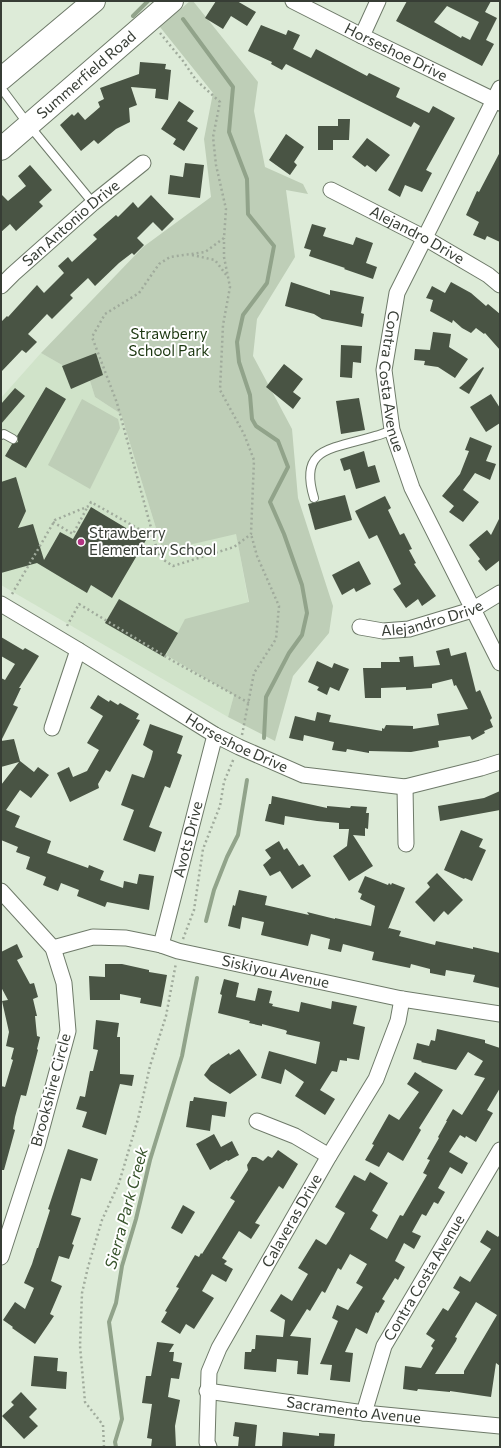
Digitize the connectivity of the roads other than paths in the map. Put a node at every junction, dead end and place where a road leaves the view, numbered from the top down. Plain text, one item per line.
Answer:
1 (94, 1) edge
2 (172, 1) edge
3 (293, 1) edge
4 (378, 1) edge
5 (362, 36) junction
6 (1, 79) edge
7 (1, 88) edge
8 (498, 97) edge
9 (28, 124) junction
10 (1, 149) edge
11 (143, 163) dead end
12 (331, 190) dead end
13 (93, 203) junction
14 (425, 238) junction
15 (500, 285) edge
16 (1, 286) edge
17 (392, 430) junction
18 (1, 435) edge
19 (13, 439) dead end
20 (314, 498) dead end
21 (500, 592) edge
22 (1, 604) edge
23 (472, 610) junction
24 (360, 628) dead end
25 (78, 650) junction
26 (500, 663) edge
27 (52, 728) dead end
28 (214, 734) junction
29 (500, 762) edge
30 (405, 787) junction
31 (406, 844) dead end
32 (1, 891) edge
33 (161, 945) junction
34 (53, 948) junction
35 (402, 999) junction
36 (500, 1014) edge
37 (257, 1121) dead end
38 (500, 1150) edge
39 (329, 1156) junction
40 (1, 1257) edge
41 (207, 1391) junction
42 (364, 1413) junction
43 (500, 1426) edge
44 (209, 1447) edge

1 - 6 street
2 - 9 street, Summerfield Road
3 - 5 street, Horseshoe Drive
4 - 5 street
5 - 8 street, Horseshoe Drive
7 - 9 lane
8 - 14 street, Contra Costa Avenue
9 - 10 street, Summerfield Road
9 - 13 lane
11 - 13 street, San Antonio Drive
12 - 14 street, Alejandro Drive
13 - 16 street, San Antonio Drive
14 - 15 street, Alejandro Drive
14 - 17 street, Contra Costa Avenue
17 - 20 lane
17 - 23 street, Contra Costa Avenue
18 - 19 lane
21 - 23 street, Alejandro Drive
22 - 25 street, Horseshoe Drive
23 - 24 street, Alejandro Drive
23 - 26 street, Contra Costa Avenue
25 - 27 street
25 - 28 street, Horseshoe Drive
28 - 30 street, Horseshoe Drive
28 - 33 street, Avots Drive
29 - 30 street, Horseshoe Drive
30 - 31 street
32 - 34 street, Brookshire Circle
33 - 34 street, Siskiyou Avenue
33 - 35 street, Siskiyou Avenue
34 - 40 street, Brookshire Circle
35 - 36 street, Siskiyou Avenue
35 - 39 street, Calaveras Drive
37 - 39 street
38 - 42 street, Contra Costa Avenue
39 - 41 street, Calaveras Drive
41 - 42 street, Sacramento Avenue
41 - 44 street, Calaveras Drive
42 - 43 street, Sacramento Avenue

